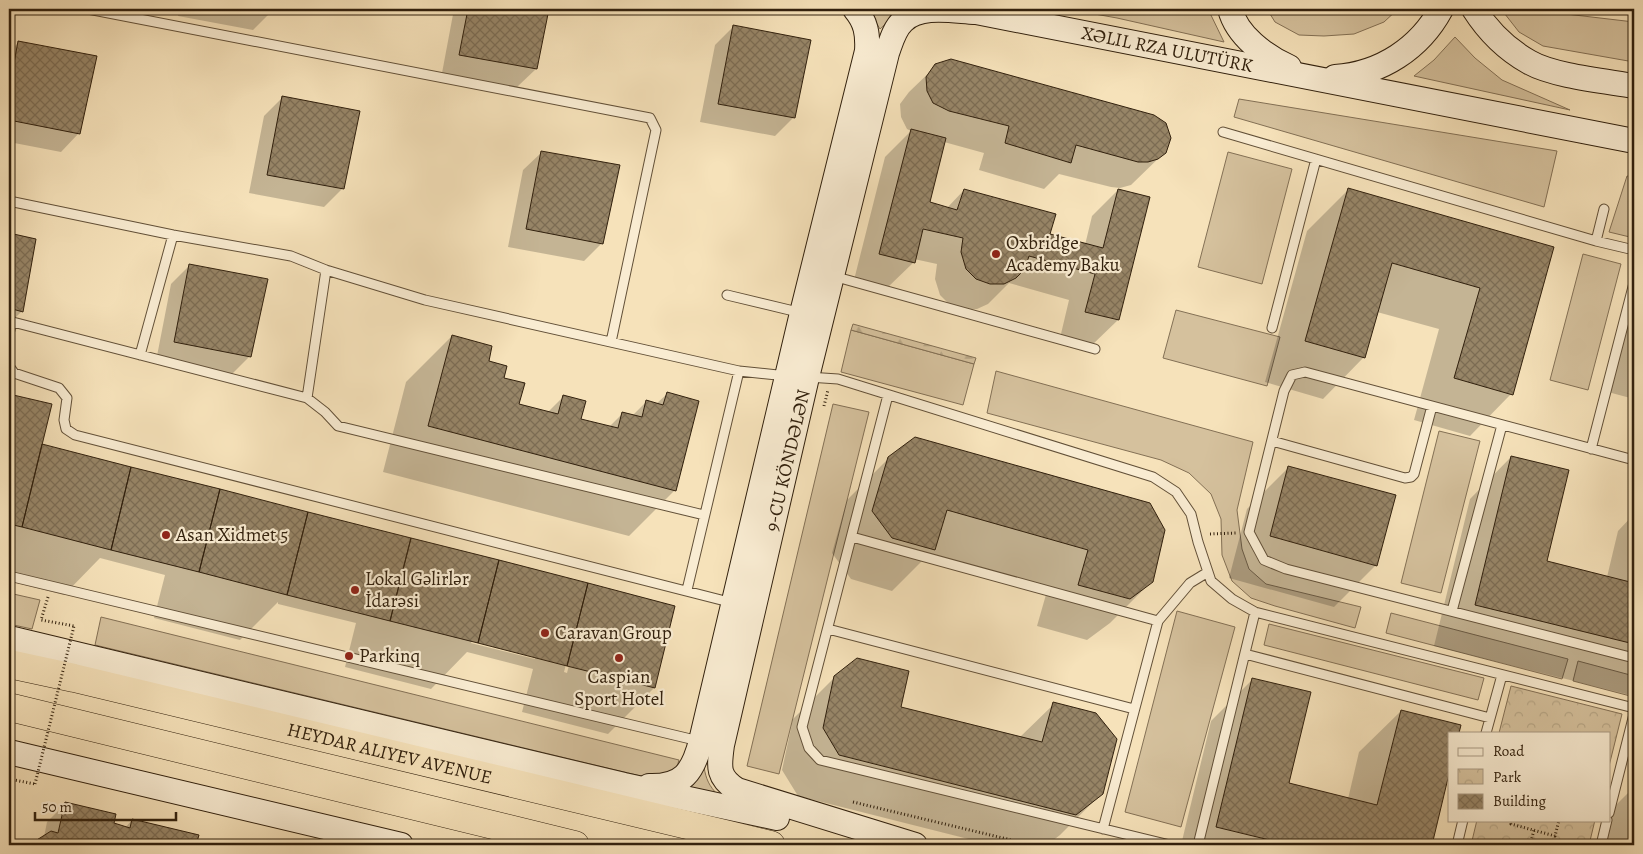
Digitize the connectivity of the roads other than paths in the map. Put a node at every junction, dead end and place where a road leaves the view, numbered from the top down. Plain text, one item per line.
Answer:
1 (88, 9) edge
2 (855, 9) edge
3 (1230, 9) edge
4 (1442, 9) edge
5 (1474, 9) edge
6 (968, 10) edge
7 (1315, 78) junction
8 (1634, 86) edge
9 (1223, 132) dead end
10 (1634, 141) edge
11 (1316, 159) junction
12 (9, 201) edge
13 (1604, 209) dead end
14 (173, 234) junction
15 (1596, 241) junction
16 (1634, 250) edge
17 (326, 270) junction
18 (832, 276) junction
19 (1634, 283) edge
20 (727, 295) dead end
21 (802, 314) junction
22 (10, 321) edge
23 (1272, 328) dead end
24 (9, 334) edge
25 (611, 342) junction
26 (1095, 349) dead end
27 (140, 355) junction
28 (9, 366) edge
29 (739, 372) junction
30 (798, 376) junction
31 (888, 395) junction
32 (307, 398) junction
33 (1432, 406) junction
34 (1502, 425) junction
35 (1272, 441) junction
36 (1591, 448) junction
37 (1634, 460) edge
38 (704, 515) junction
39 (852, 537) junction
40 (1208, 572) junction
41 (9, 576) edge
42 (687, 590) junction
43 (734, 603) junction
44 (1452, 611) junction
45 (1255, 612) junction
46 (1158, 621) junction
47 (828, 629) junction
48 (9, 638) edge
49 (1245, 654) junction
50 (1634, 658) edge
51 (9, 664) edge
52 (1502, 675) junction
53 (9, 707) edge
54 (1634, 708) edge
55 (1134, 709) junction
56 (1634, 714) edge
57 (1490, 718) junction
58 (1486, 732) edge
59 (712, 743) junction
60 (1630, 750) edge
61 (9, 752) edge
62 (624, 785) junction
63 (1610, 810) edge
64 (1463, 822) edge
65 (1607, 822) edge
66 (1103, 829) junction
67 (401, 845) edge
68 (575, 845) edge
69 (770, 845) edge
70 (906, 845) edge
71 (915, 845) edge
72 (1170, 845) edge
73 (1198, 845) edge
74 (1457, 845) edge
75 (1601, 845) edge

1 - 25 lane
2 - 21 main road, 9-CU KÖNDƏLƏN
3 - 7 main road
4 - 7 main road
5 - 8 main road
6 - 7 main road, XƏLIL RZA ULUTÜRK
6 - 18 main road, 9-CU KÖNDƏLƏN
7 - 10 main road
9 - 11 lane
11 - 15 lane
11 - 23 lane
12 - 14 lane
13 - 15 lane
14 - 17 lane
14 - 27 lane
15 - 16 lane
17 - 25 lane
17 - 32 lane
18 - 26 lane
18 - 30 main road, 9-CU KÖNDƏLƏN
19 - 36 lane
20 - 21 lane
21 - 30 main road, 9-CU KÖNDƏLƏN
22 - 24 lane
22 - 27 lane
25 - 29 lane
27 - 32 lane
28 - 42 lane
29 - 30 lane
29 - 38 lane
30 - 31 lane
30 - 43 main road, 9-CU KÖNDƏLƏN
30 - 59 main road, 9-CU KÖNDƏLƏN
31 - 39 lane
31 - 40 lane
32 - 38 lane
33 - 34 lane
33 - 35 lane
33 - 35 lane
34 - 36 lane
34 - 44 lane
35 - 44 lane
36 - 37 lane
38 - 42 lane
39 - 46 lane
39 - 47 lane
40 - 45 lane
40 - 46 lane
41 - 59 lane
42 - 43 lane
43 - 59 main road, 9-CU KÖNDƏLƏN
44 - 50 lane
45 - 49 lane
45 - 52 lane
46 - 55 lane
47 - 55 lane
47 - 66 lane
48 - 62 main road
49 - 57 lane
49 - 73 lane
51 - 69 highway, HEYDAR ALIYEV AVENUE
52 - 54 lane
52 - 57 lane
53 - 68 highway
55 - 66 lane
56 - 60 lane
57 - 58 lane
59 - 62 main road, 9-CU KÖNDƏLƏN
59 - 71 main road, 9-CU KÖNDƏLƏN
60 - 63 lane
61 - 67 main road
62 - 70 main road
64 - 74 lane
65 - 75 lane
66 - 72 lane

